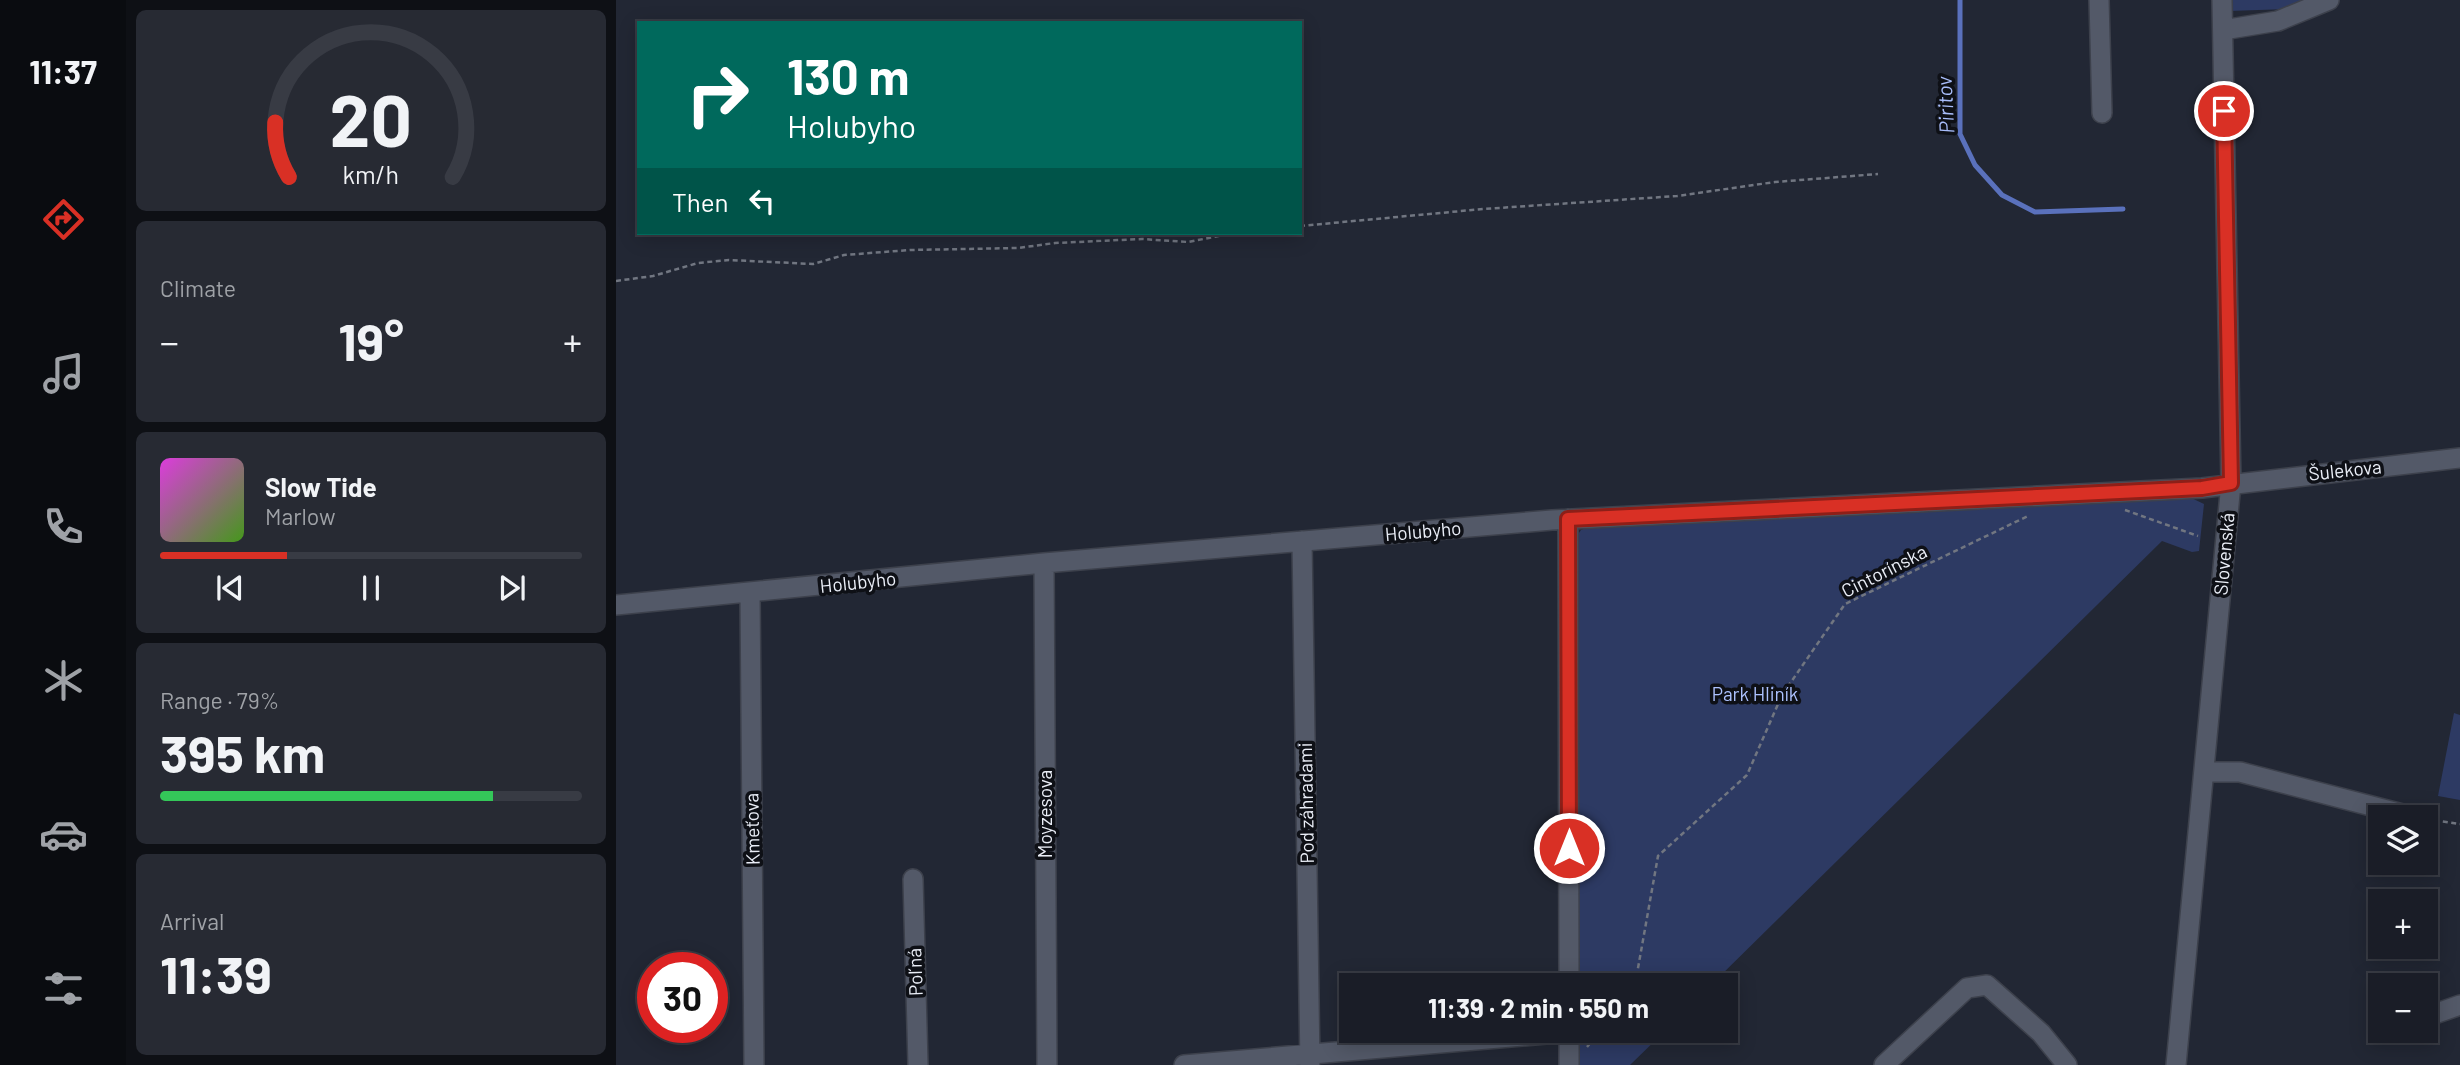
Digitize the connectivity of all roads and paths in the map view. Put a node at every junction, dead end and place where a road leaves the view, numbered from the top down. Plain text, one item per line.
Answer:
1 (2099, 0) edge
2 (2222, 0) edge
3 (2329, 0) edge
4 (2223, 30) junction
5 (2102, 113) dead end
6 (1878, 174) dead end
7 (1302, 226) edge
8 (1224, 235) edge
9 (616, 281) edge
10 (2460, 458) edge
11 (2231, 483) junction
12 (2121, 509) dead end
13 (2037, 511) dead end
14 (1568, 519) junction
15 (2198, 536) dead end
16 (1302, 541) junction
17 (1044, 563) junction
18 (750, 593) junction
19 (616, 605) edge
20 (2204, 772) junction
21 (2369, 805) edge
22 (2438, 820) edge
23 (2460, 824) edge
24 (913, 879) dead end
25 (1569, 973) edge
26 (1637, 973) edge
27 (2460, 1005) edge
28 (2438, 1013) edge
29 (1467, 1043) edge
30 (1590, 1043) edge
31 (1576, 1059) edge
32 (1310, 1060) edge
33 (754, 1065) edge
34 (918, 1065) edge
35 (1047, 1065) edge
36 (1184, 1065) edge
37 (1884, 1065) edge
38 (2067, 1065) edge
39 (2176, 1065) edge

1 - 5 street
2 - 4 street, Slovenská
3 - 4 street
4 - 11 street, Slovenská
6 - 7 path
8 - 9 path
10 - 11 street, Šulekova
11 - 14 street, Holubyho
11 - 20 street, Slovenská
12 - 15 path
13 - 26 path, Cintorínska
14 - 16 street, Holubyho
14 - 25 street
16 - 17 street, Holubyho
16 - 32 street, Pod záhradami
17 - 18 street, Holubyho
17 - 35 street, Moyzesova
18 - 19 street, Holubyho
18 - 33 street, Kmeťova
20 - 21 street
20 - 39 street, Slovenská
22 - 23 path
24 - 34 street, Poľná
27 - 28 street
29 - 32 street
30 - 31 path
32 - 36 street
37 - 38 street

